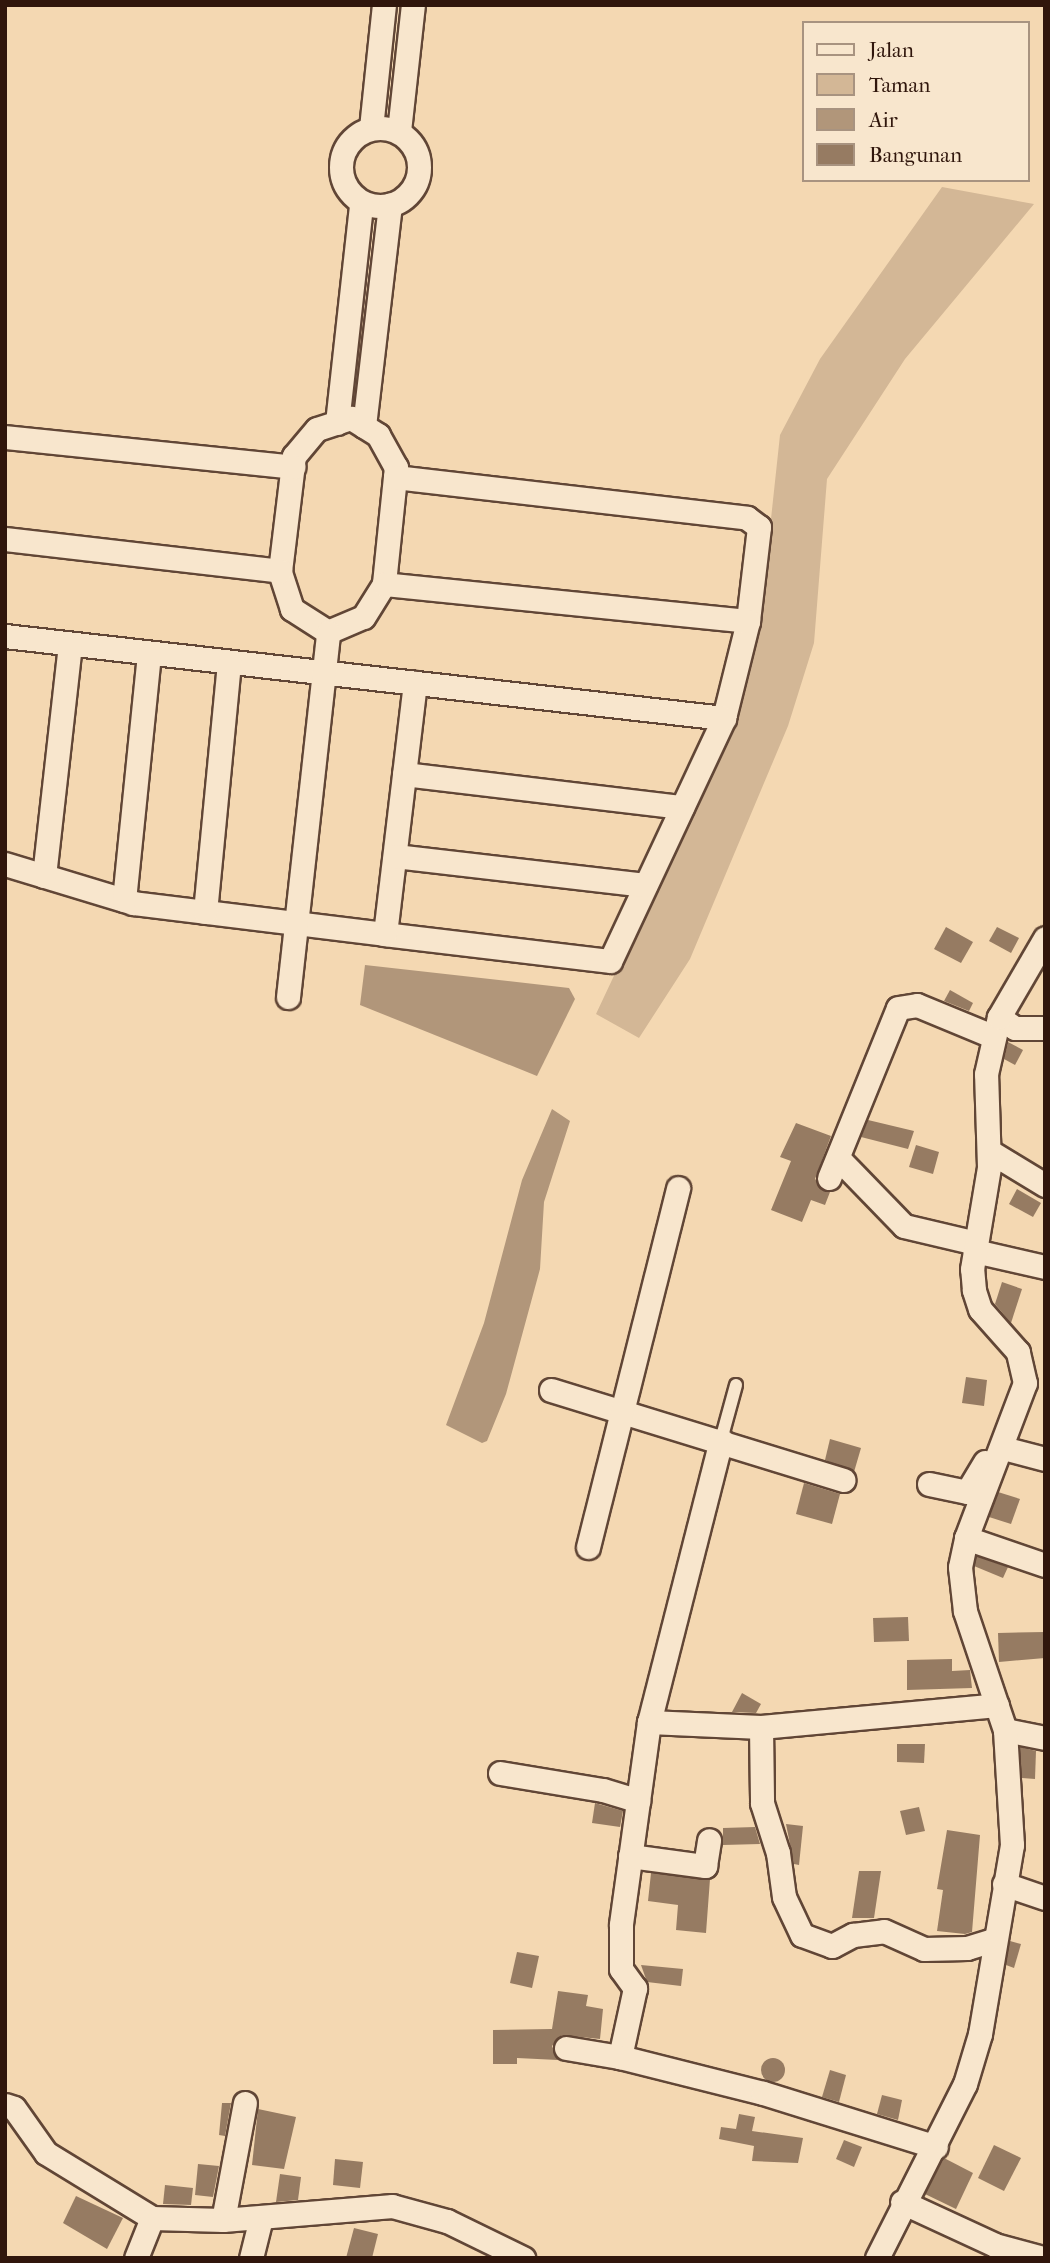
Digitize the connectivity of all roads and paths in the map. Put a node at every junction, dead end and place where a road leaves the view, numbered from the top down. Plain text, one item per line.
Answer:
1 (384, 5) edge
2 (413, 5) edge
3 (370, 128) junction
4 (399, 131) junction
5 (361, 204) junction
6 (390, 205) junction
7 (337, 422) junction
8 (364, 426) junction
9 (5, 437) edge
10 (293, 467) junction
11 (395, 477) junction
12 (5, 539) edge
13 (280, 571) junction
14 (384, 584) junction
15 (748, 621) junction
16 (328, 632) junction
17 (5, 636) edge
18 (70, 644) junction
19 (149, 653) junction
20 (229, 662) junction
21 (324, 672) junction
22 (415, 683) junction
23 (724, 718) junction
24 (404, 774) junction
25 (682, 807) junction
26 (395, 856) junction
27 (5, 864) edge
28 (44, 876) junction
29 (645, 885) junction
30 (124, 900) junction
31 (205, 912) junction
32 (295, 923) junction
33 (386, 934) junction
34 (1045, 938) edge
35 (288, 997) dead end
36 (995, 1026) junction
37 (1045, 1028) edge
38 (989, 1152) junction
39 (1045, 1185) edge
40 (678, 1188) dead end
41 (976, 1247) junction
42 (1045, 1268) edge
43 (736, 1385) dead end
44 (551, 1390) dead end
45 (625, 1411) junction
46 (722, 1440) junction
47 (1000, 1455) junction
48 (1045, 1459) edge
49 (843, 1480) dead end
50 (929, 1484) dead end
51 (966, 1538) junction
52 (588, 1548) dead end
53 (1045, 1565) edge
54 (997, 1705) junction
55 (649, 1722) junction
56 (761, 1727) junction
57 (1005, 1730) junction
58 (1045, 1738) edge
59 (500, 1773) dead end
60 (638, 1801) junction
61 (709, 1840) dead end
62 (630, 1857) junction
63 (1004, 1884) junction
64 (1045, 1898) edge
65 (994, 1940) junction
66 (566, 2048) dead end
67 (620, 2057) junction
68 (245, 2103) dead end
69 (5, 2105) edge
70 (936, 2147) junction
71 (902, 2202) junction
72 (152, 2218) junction
73 (261, 2218) junction
74 (223, 2220) junction
75 (136, 2258) edge
76 (251, 2258) edge
77 (523, 2258) edge
78 (877, 2258) edge
79 (1043, 2258) edge

1 - 3 street
2 - 4 street
3 - 4 street
3 - 5 street
4 - 6 street
5 - 6 street
5 - 7 street
6 - 8 street
7 - 8 street
7 - 10 street
8 - 11 street
9 - 10 street
10 - 13 street
11 - 14 street
11 - 15 street
12 - 13 street
13 - 16 street
14 - 15 street
14 - 16 street
15 - 23 street
16 - 21 street
17 - 18 street
18 - 19 street
18 - 28 street
19 - 20 street
19 - 30 street
20 - 21 street
20 - 31 street
21 - 22 street
21 - 32 street
22 - 23 street
22 - 24 street
23 - 25 street
24 - 25 street
24 - 26 street
25 - 29 street
26 - 29 street
26 - 33 street
27 - 28 street
28 - 30 street
29 - 33 street
30 - 31 street
31 - 32 street
32 - 33 street
32 - 35 street
34 - 36 street
36 - 37 street
36 - 38 street
36 - 41 street
38 - 39 street
38 - 41 street
40 - 45 street
41 - 42 street
41 - 47 street
43 - 46 lane
44 - 45 street
45 - 46 street
45 - 52 street
46 - 49 street
46 - 55 street
47 - 48 street
47 - 50 street
47 - 51 street
51 - 53 street
51 - 54 street
54 - 56 street
54 - 57 street
55 - 56 street
55 - 60 street
56 - 65 street
57 - 58 street
57 - 63 street
59 - 60 street
60 - 62 street
61 - 62 street
62 - 67 street
63 - 64 street
63 - 65 street
65 - 70 street
66 - 67 street
67 - 70 street
68 - 74 street
69 - 72 street
70 - 71 street
71 - 78 street
71 - 79 street
72 - 74 street
72 - 75 street
73 - 74 street
73 - 76 street
73 - 77 street

